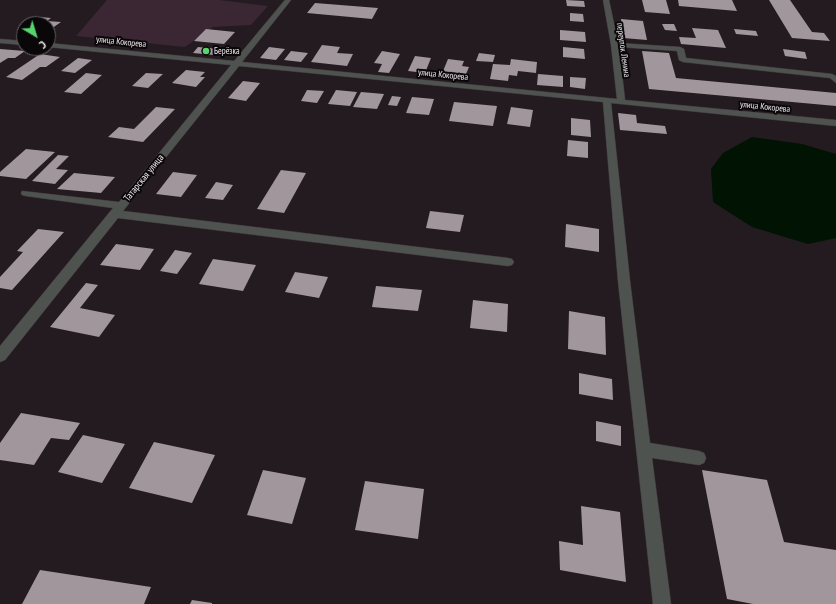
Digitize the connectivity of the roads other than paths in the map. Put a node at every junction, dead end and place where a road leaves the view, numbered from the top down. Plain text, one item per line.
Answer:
1 (288, 0) edge
2 (606, 0) edge
3 (0, 41) edge
4 (16, 42) edge
5 (615, 45) junction
6 (56, 46) edge
7 (237, 64) junction
8 (836, 81) edge
9 (607, 102) junction
10 (621, 102) junction
11 (836, 124) edge
12 (26, 193) dead end
13 (118, 210) junction
14 (508, 262) dead end
15 (0, 356) edge
16 (644, 449) junction
17 (699, 458) dead end
18 (662, 604) edge

1 - 7 street, Татарская улица
2 - 5 street, переулок Ленина
3 - 4 street
5 - 8 street
5 - 10 street, переулок Ленина
6 - 7 street, улица Кокорева
7 - 9 street, улица Кокорева
7 - 13 street, Татарская улица
9 - 10 street, улица Кокорева
9 - 16 street
10 - 11 street, улица Кокорева
12 - 13 street
13 - 14 street
13 - 15 street, Татарская улица
16 - 17 street
16 - 18 street

